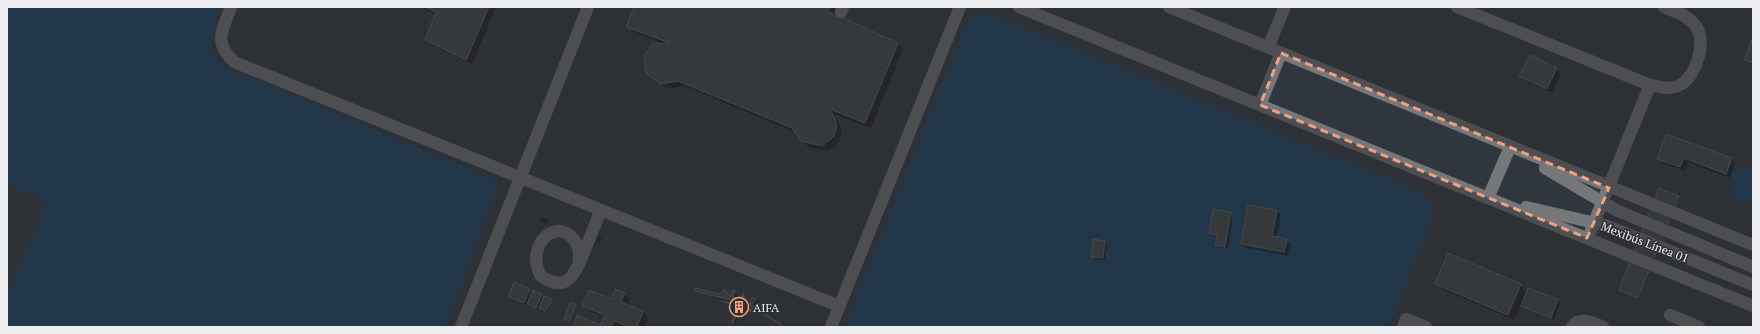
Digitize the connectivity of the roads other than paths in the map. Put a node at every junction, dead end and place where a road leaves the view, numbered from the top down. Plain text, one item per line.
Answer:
1 (231, 7) edge
2 (588, 7) edge
3 (960, 7) edge
4 (1019, 7) edge
5 (1170, 7) edge
6 (1285, 7) edge
7 (1457, 7) edge
8 (1664, 7) edge
9 (1268, 47) junction
10 (1281, 53) junction
11 (1650, 85) junction
12 (1260, 105) junction
13 (1510, 147) junction
14 (521, 177) junction
15 (1609, 188) junction
16 (1488, 198) junction
17 (1603, 202) junction
18 (601, 210) junction
19 (551, 221) dead end
20 (1594, 223) junction
21 (544, 238) junction
22 (1587, 238) junction
23 (1753, 245) edge
24 (579, 263) junction
25 (1753, 267) edge
26 (1753, 285) edge
27 (840, 306) junction
28 (1753, 306) edge
29 (1670, 315) dead end
30 (461, 327) edge
31 (831, 327) edge
32 (1403, 327) edge
33 (1426, 327) edge
34 (1572, 327) edge
35 (1603, 327) edge
36 (1699, 327) edge

1 - 14 street
2 - 14 street
3 - 27 street
4 - 12 street
5 - 9 street
6 - 9 street
7 - 11 street
8 - 11 street
9 - 10 street
10 - 12 street
10 - 13 street
11 - 15 street
12 - 16 street
13 - 15 street
13 - 16 street
13 - 17 street, Mexibús Línea 01
14 - 18 street
14 - 30 street
15 - 17 street
15 - 23 street
16 - 20 street, Mexibús Línea 01
16 - 22 street
17 - 20 street
17 - 25 street, Mexibús Línea 01
18 - 24 street
18 - 27 street
19 - 21 street
20 - 22 street
20 - 26 street, Mexibús Línea 01
21 - 24 street
21 - 24 street
22 - 28 street
27 - 31 street
29 - 36 street
32 - 33 street
34 - 35 street

